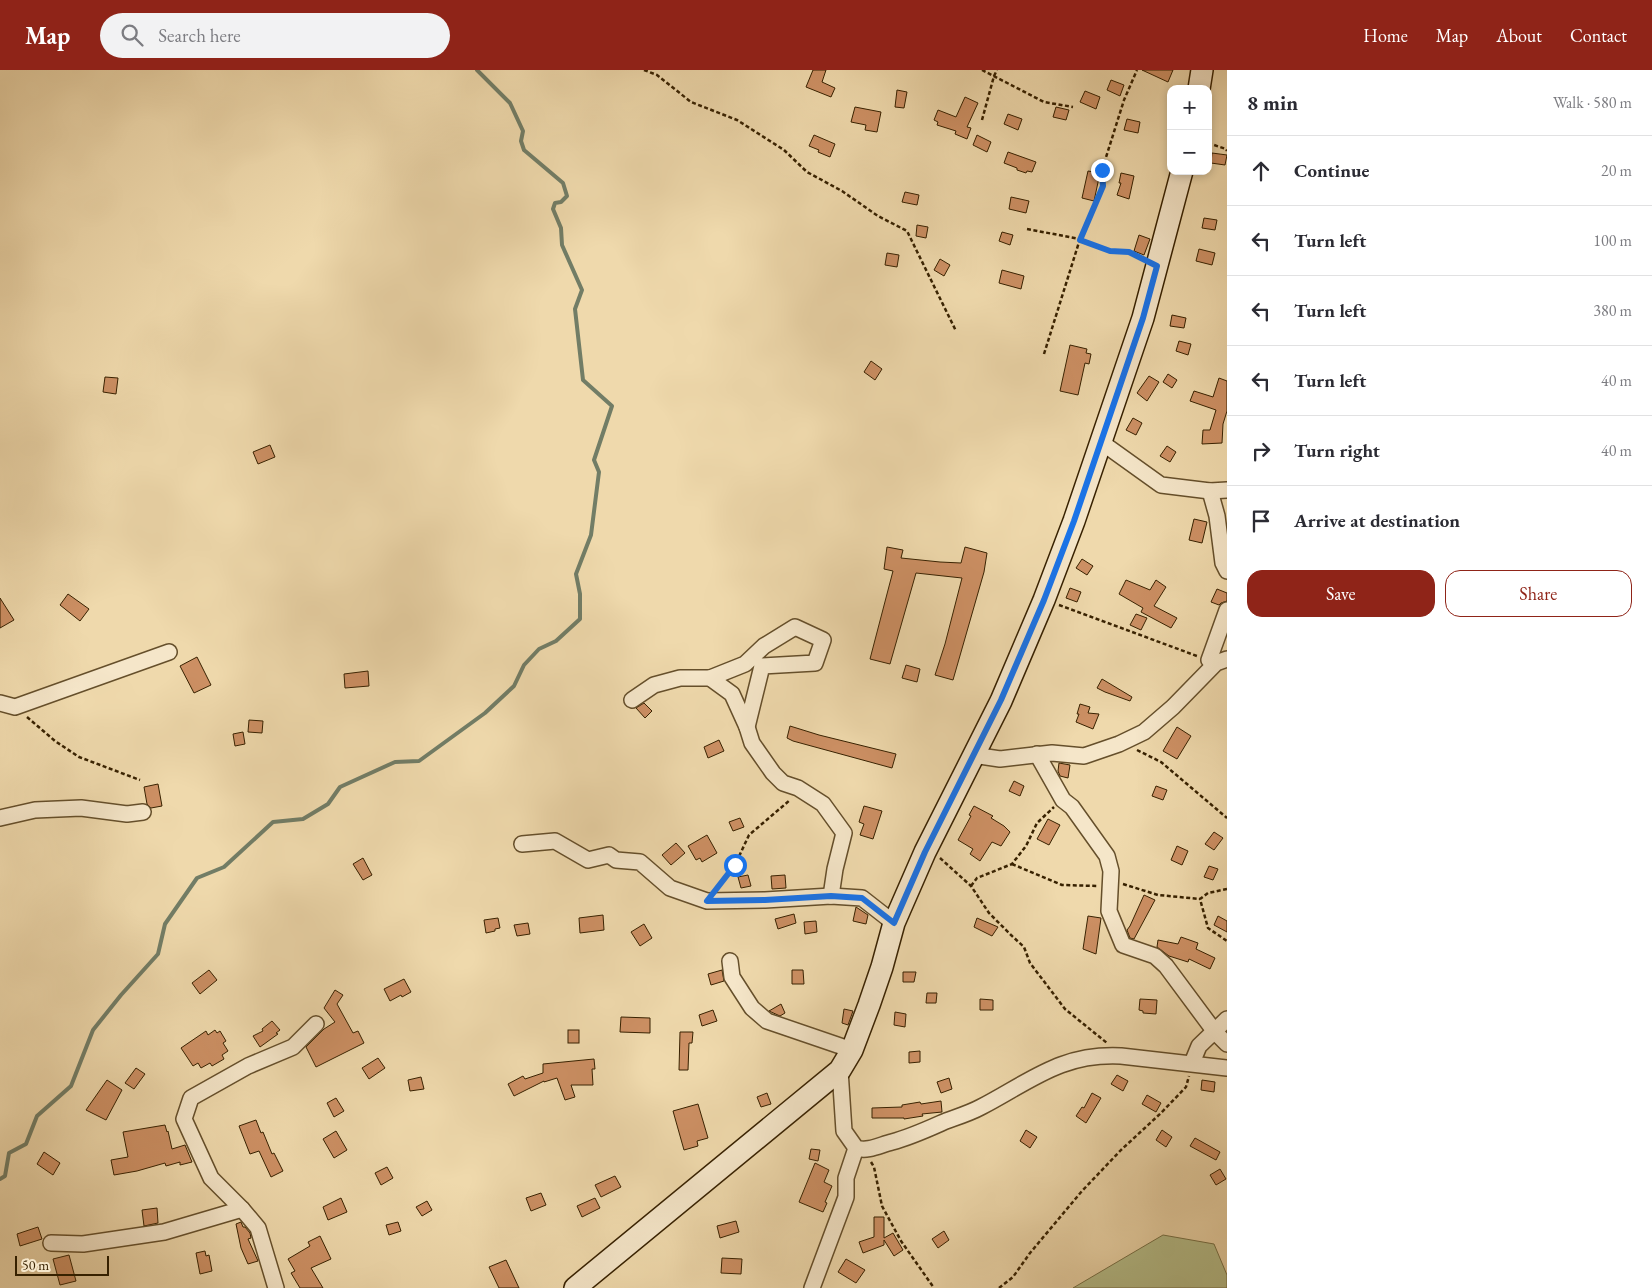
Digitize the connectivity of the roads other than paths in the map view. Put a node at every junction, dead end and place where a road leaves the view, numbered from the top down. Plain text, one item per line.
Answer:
1 (1202, 70) edge
2 (1200, 85) edge
3 (1181, 175) edge
4 (1101, 442) junction
5 (1227, 490) edge
6 (1210, 491) junction
7 (1227, 571) edge
8 (1227, 610) edge
9 (764, 646) junction
10 (169, 652) dead end
11 (1227, 659) edge
12 (1209, 660) road end
13 (762, 666) junction
14 (710, 678) junction
15 (632, 700) dead end
16 (0, 703) edge
17 (747, 726) junction
18 (1037, 754) junction
19 (973, 755) junction
20 (144, 812) dead end
21 (0, 818) edge
22 (522, 844) dead end
23 (831, 896) junction
24 (894, 923) junction
25 (730, 960) dead end
26 (1227, 1019) edge
27 (316, 1024) dead end
28 (1215, 1032) junction
29 (1227, 1044) edge
30 (852, 1050) junction
31 (1192, 1063) junction
32 (1227, 1068) edge
33 (840, 1070) junction
34 (860, 1149) junction
35 (242, 1209) junction
36 (51, 1242) dead end
37 (276, 1288) edge
38 (575, 1288) edge
39 (812, 1288) edge

1 - 2 street
3 - 4 street
4 - 6 street
4 - 19 street
5 - 6 street
6 - 7 street
8 - 12 street
9 - 13 street
9 - 13 street
9 - 14 street
10 - 16 street
11 - 18 street
13 - 17 street
14 - 15 street
14 - 17 street
17 - 23 street
18 - 19 street
18 - 28 street
19 - 24 street
20 - 21 street
22 - 23 street
23 - 24 street
24 - 30 street
25 - 30 street
26 - 28 street
27 - 35 street
28 - 29 street
28 - 31 street
30 - 33 street
31 - 32 street
31 - 34 street
33 - 34 street
33 - 38 street
34 - 39 street
35 - 36 street
35 - 37 street

